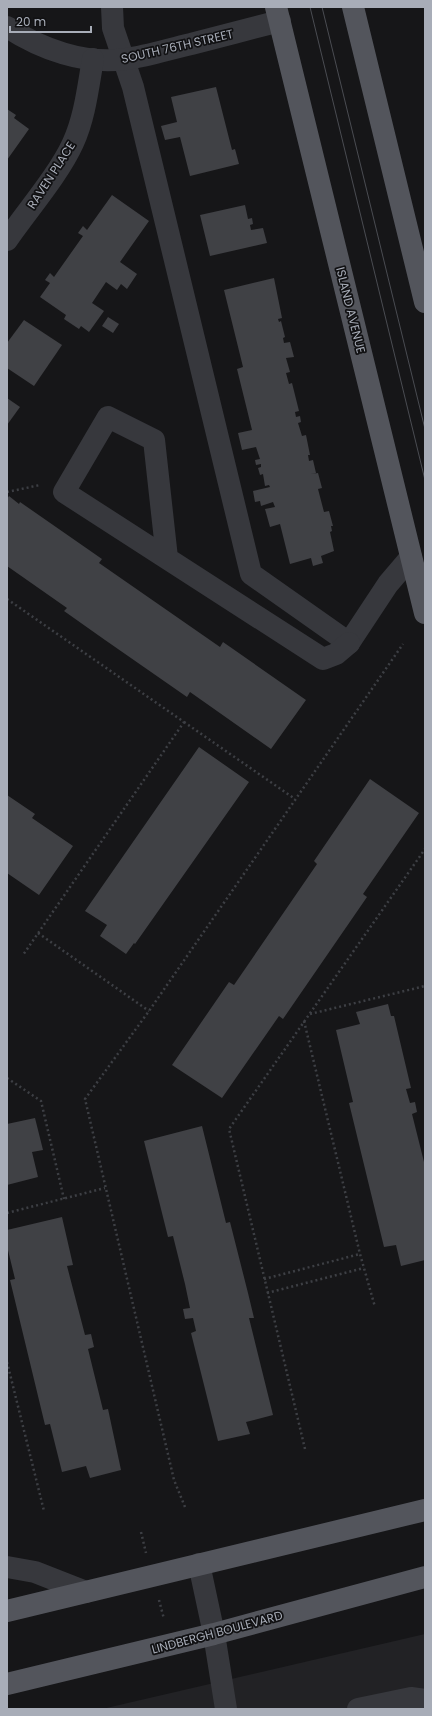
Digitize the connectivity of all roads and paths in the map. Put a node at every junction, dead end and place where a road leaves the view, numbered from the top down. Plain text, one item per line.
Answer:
1 (112, 7) edge
2 (353, 7) edge
3 (278, 14) edge
4 (7, 27) edge
5 (93, 59) junction
6 (125, 59) junction
7 (7, 240) edge
8 (425, 302) edge
9 (7, 492) edge
10 (64, 492) junction
11 (411, 557) junction
12 (167, 558) junction
13 (7, 599) edge
14 (425, 613) edge
15 (349, 643) junction
16 (403, 644) dead end
17 (184, 722) junction
18 (295, 799) junction
19 (425, 849) edge
20 (38, 933) junction
21 (23, 955) dead end
22 (425, 986) edge
23 (148, 1011) junction
24 (310, 1014) junction
25 (304, 1021) junction
26 (7, 1078) edge
27 (105, 1188) junction
28 (64, 1199) junction
29 (7, 1213) edge
30 (360, 1254) junction
31 (364, 1268) junction
32 (264, 1279) junction
33 (267, 1293) junction
34 (375, 1307) dead end
35 (7, 1362) edge
36 (305, 1449) dead end
37 (185, 1507) dead end
38 (425, 1510) edge
39 (44, 1511) dead end
40 (141, 1532) dead end
41 (146, 1553) dead end
42 (199, 1564) junction
43 (7, 1567) edge
44 (425, 1576) edge
45 (86, 1592) junction
46 (158, 1597) dead end
47 (7, 1611) edge
48 (164, 1619) dead end
49 (214, 1634) junction
50 (7, 1684) edge
51 (425, 1700) edge
52 (226, 1709) edge
53 (360, 1709) edge

1 - 6 street
2 - 8 main road
3 - 6 street, SOUTH 76TH STREET
3 - 11 main road, ISLAND AVENUE
4 - 5 street, SOUTH 76TH STREET
5 - 6 street, SOUTH 76TH STREET
5 - 7 street, RAVEN PLACE
6 - 15 street
9 - 10 path
10 - 12 street
10 - 12 street
11 - 14 main road, ISLAND AVENUE
11 - 15 street
12 - 15 street
13 - 17 path
16 - 18 path
17 - 18 path
17 - 20 path
18 - 23 path
19 - 24 path
20 - 21 path
20 - 23 path
22 - 24 path
23 - 27 path
24 - 25 path
25 - 30 path
25 - 32 path
26 - 28 path
27 - 28 path
27 - 37 path
28 - 29 path
30 - 31 path
30 - 32 path
31 - 33 path
31 - 34 path
32 - 33 path
33 - 36 path
35 - 39 path
38 - 42 main road
40 - 41 path
42 - 45 main road
42 - 49 street
43 - 45 street
44 - 49 main road, LINDBERGH BOULEVARD
45 - 47 main road
46 - 48 path
49 - 50 main road, LINDBERGH BOULEVARD
49 - 52 street
51 - 53 street

